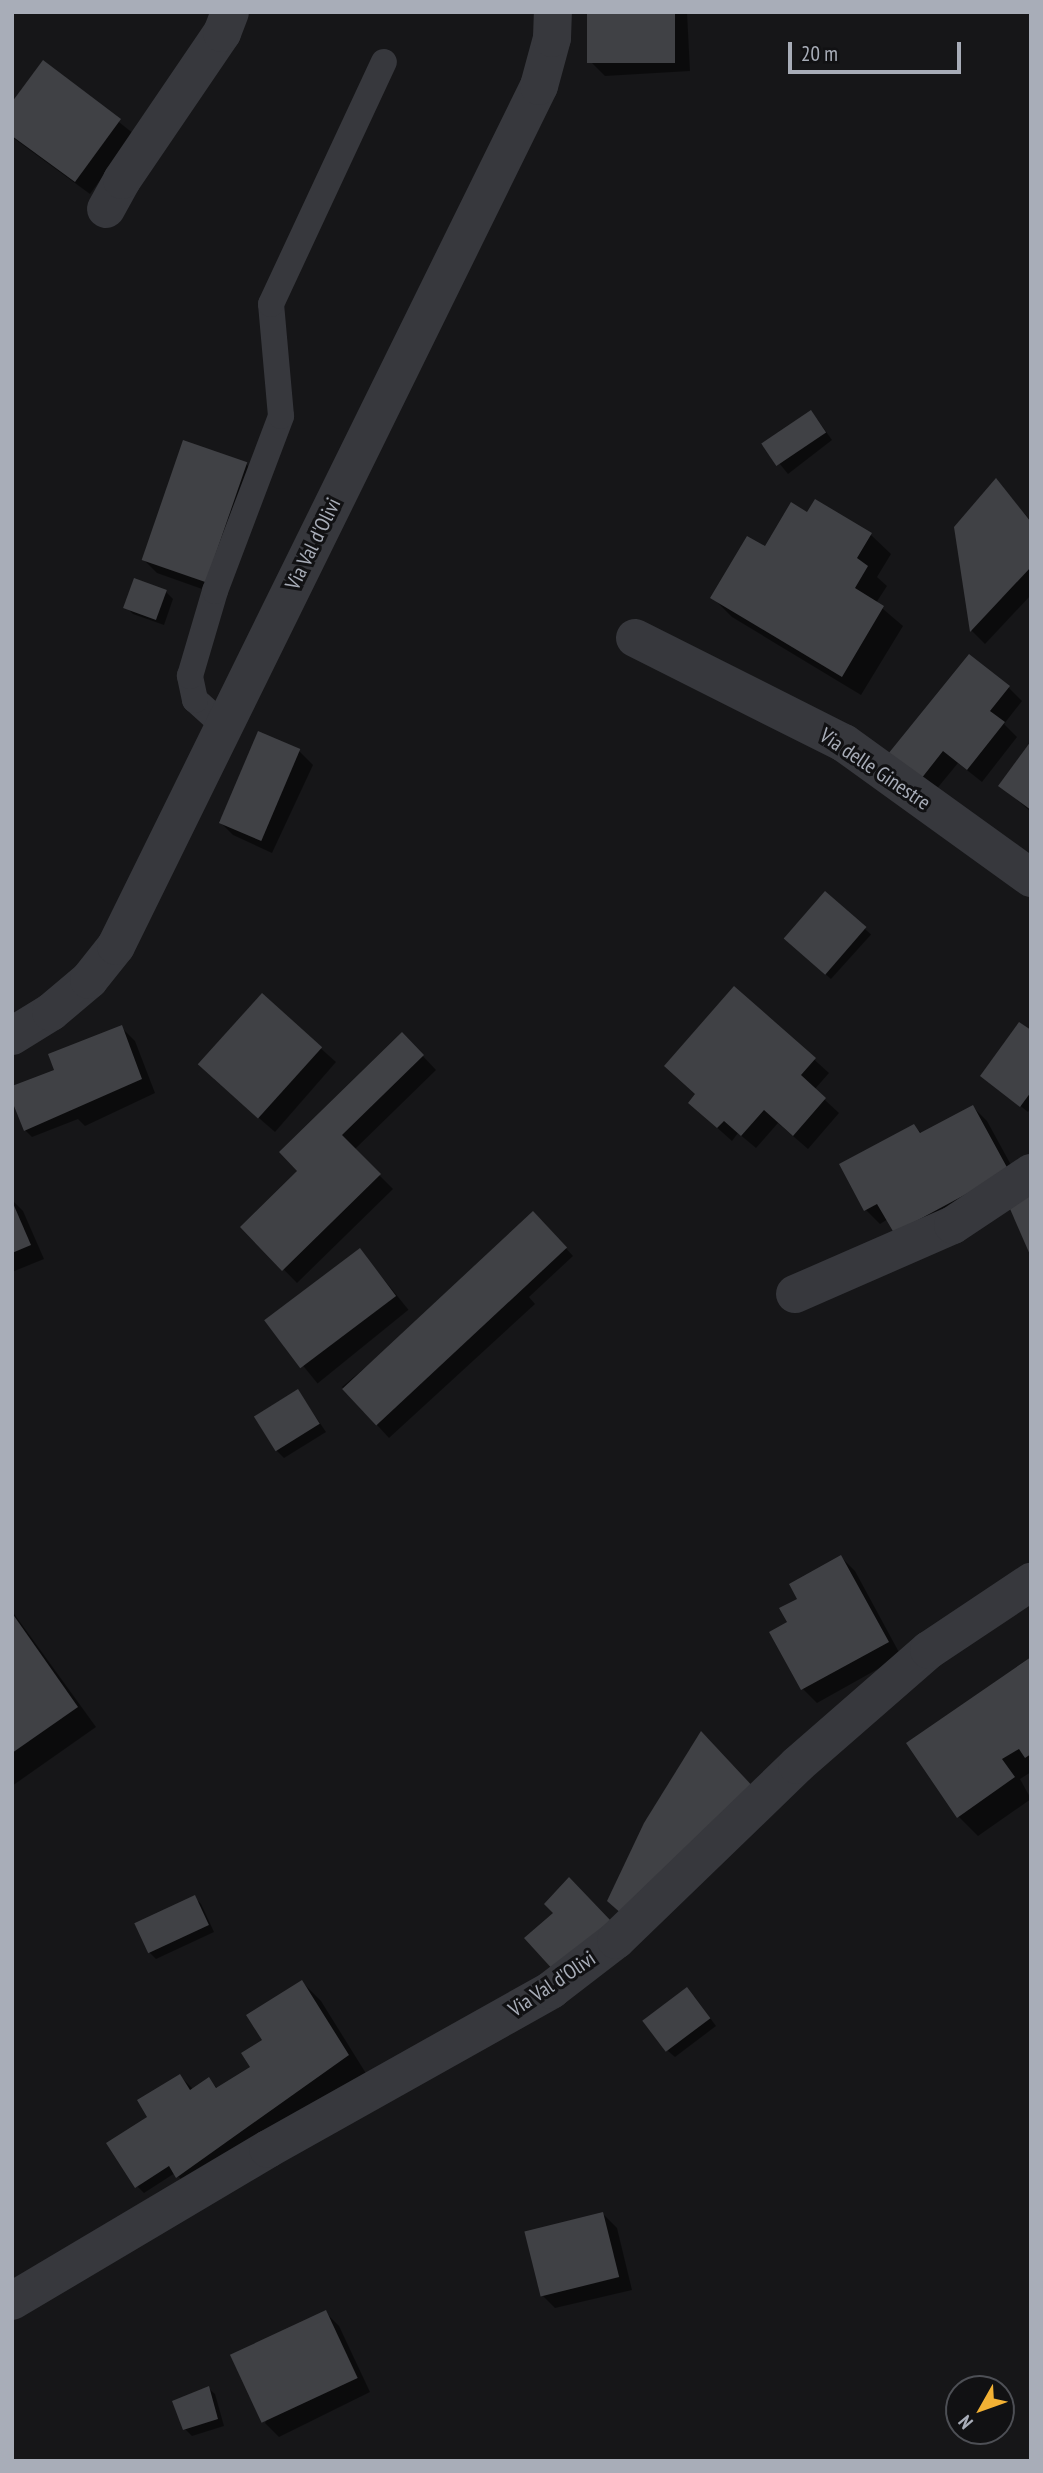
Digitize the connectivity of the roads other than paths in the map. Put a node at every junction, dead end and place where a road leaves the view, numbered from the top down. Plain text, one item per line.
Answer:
1 (230, 12) edge
2 (553, 12) edge
3 (384, 62) dead end
4 (106, 208) dead end
5 (635, 638) dead end
6 (224, 726) junction
7 (1031, 878) edge
8 (12, 1036) edge
9 (1031, 1173) edge
10 (795, 1294) dead end
11 (1031, 1582) edge
12 (12, 2301) edge

1 - 4 street
2 - 6 street, Via Val d'Olivi
3 - 6 lane
5 - 7 street, Via delle Ginestre
6 - 8 street, Via Val d'Olivi
9 - 10 street
11 - 12 street, Via Val d'Olivi

